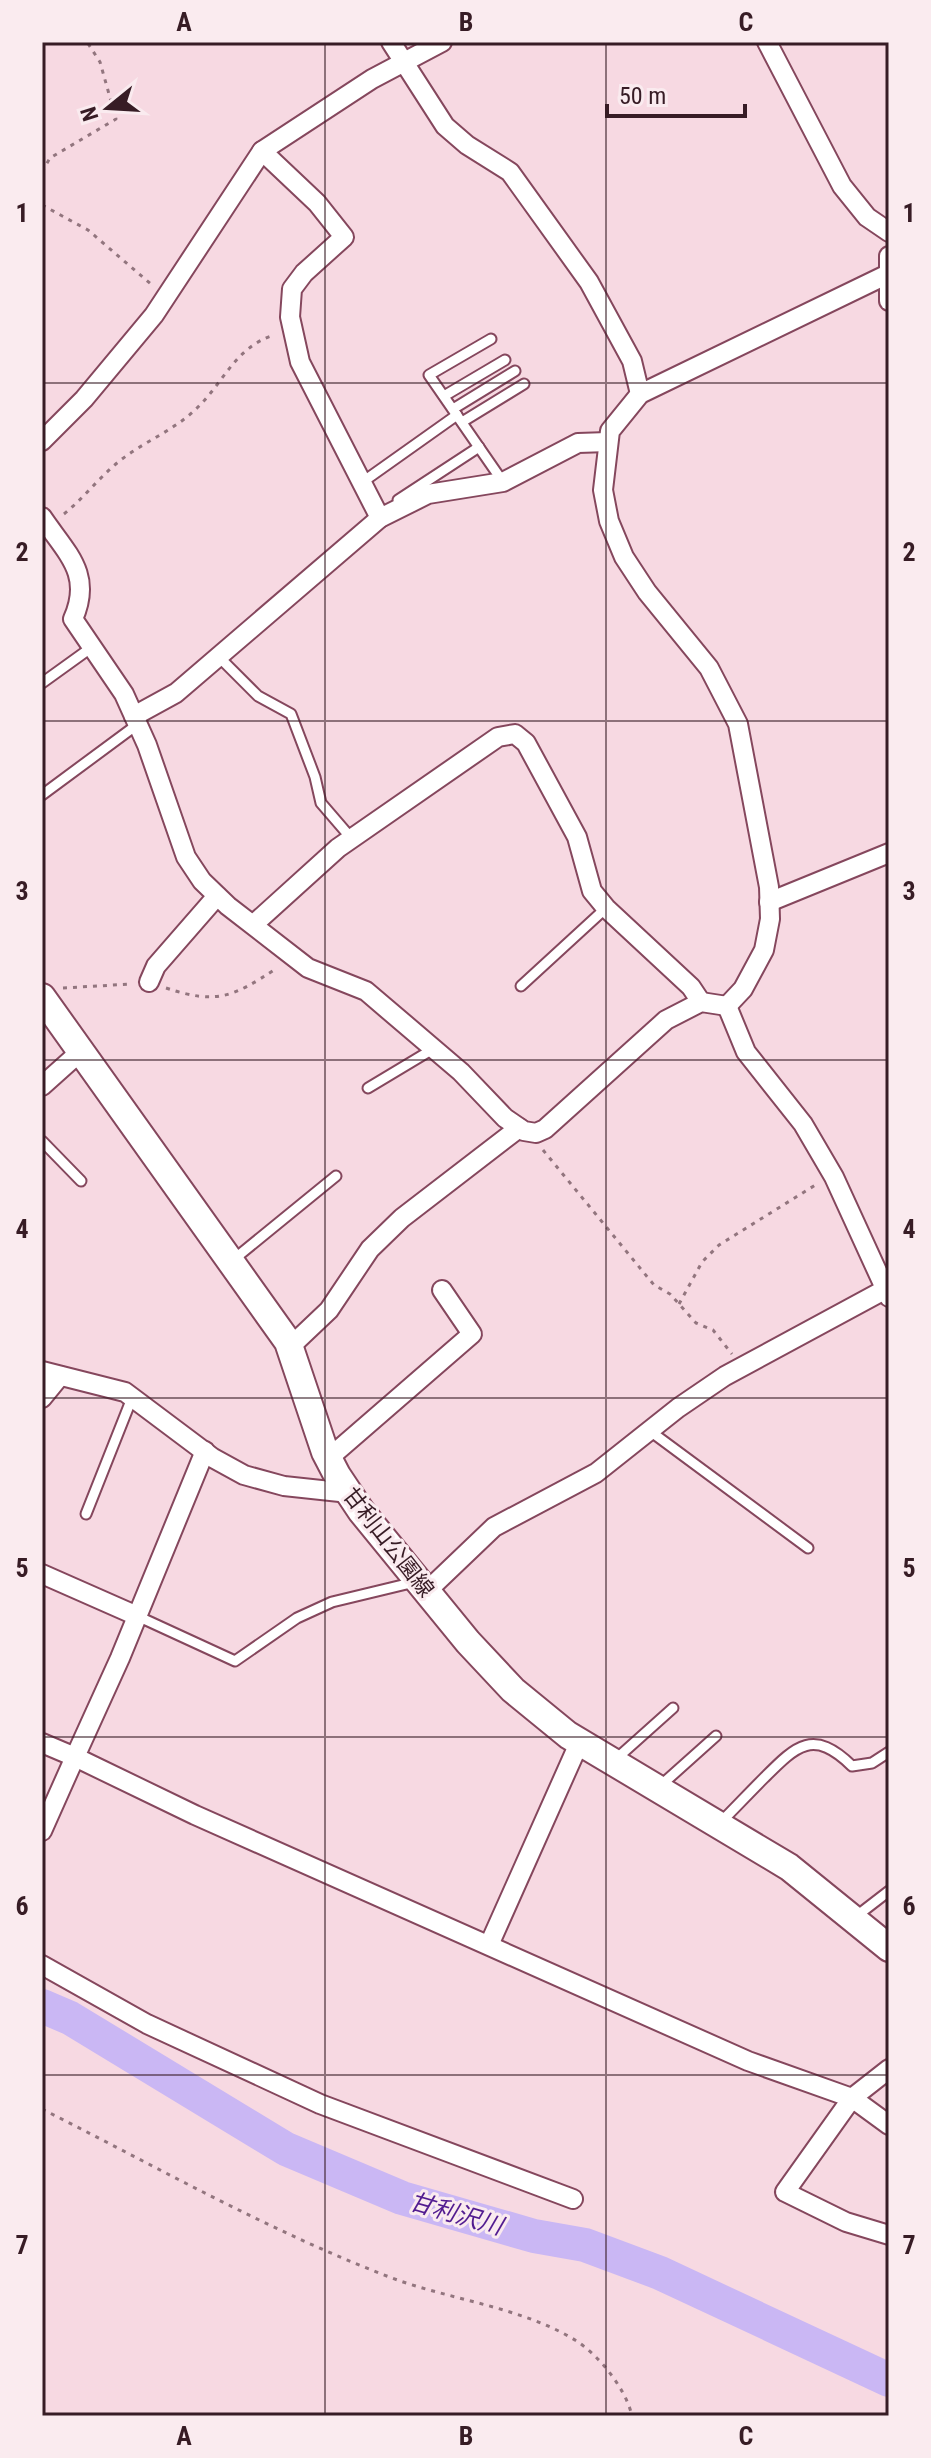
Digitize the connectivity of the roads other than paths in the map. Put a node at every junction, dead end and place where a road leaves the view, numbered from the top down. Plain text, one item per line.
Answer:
1 (391, 42) edge
2 (442, 42) edge
3 (767, 42) edge
4 (404, 62) junction
5 (262, 151) junction
6 (889, 232) edge
7 (889, 256) edge
8 (886, 275) junction
9 (889, 301) edge
10 (491, 339) dead end
11 (505, 360) dead end
12 (515, 371) dead end
13 (524, 384) dead end
14 (640, 394) junction
15 (444, 396) junction
16 (457, 416) junction
17 (42, 441) edge
18 (608, 442) junction
19 (479, 447) junction
20 (364, 481) junction
21 (503, 482) junction
22 (380, 515) junction
23 (45, 522) edge
24 (92, 647) junction
25 (219, 657) junction
26 (42, 683) edge
27 (136, 720) junction
28 (42, 795) edge
29 (352, 839) junction
30 (889, 853) edge
31 (217, 896) junction
32 (769, 902) junction
33 (606, 908) junction
34 (254, 924) junction
35 (149, 982) road end
36 (521, 986) dead end
37 (50, 993) edge
38 (701, 1002) junction
39 (727, 1006) junction
40 (433, 1049) junction
41 (80, 1052) junction
42 (42, 1086) edge
43 (368, 1088) dead end
44 (528, 1130) junction
45 (42, 1141) edge
46 (336, 1176) dead end
47 (81, 1181) dead end
48 (231, 1262) junction
49 (442, 1290) dead end
50 (887, 1293) edge
51 (290, 1347) junction
52 (51, 1373) edge
53 (132, 1397) junction
54 (42, 1398) edge
55 (650, 1431) junction
56 (205, 1451) junction
57 (329, 1458) junction
58 (349, 1493) junction
59 (86, 1514) dead end
60 (808, 1548) dead end
61 (42, 1574) edge
62 (423, 1586) junction
63 (135, 1615) junction
64 (673, 1708) dead end
65 (716, 1736) dead end
66 (580, 1741) junction
67 (42, 1743) edge
68 (889, 1752) edge
69 (75, 1757) junction
70 (614, 1761) junction
71 (658, 1788) junction
72 (718, 1825) junction
73 (42, 1831) edge
74 (889, 1891) edge
75 (854, 1918) junction
76 (489, 1945) junction
77 (889, 1948) edge
78 (42, 1965) edge
79 (889, 2069) edge
80 (852, 2098) junction
81 (889, 2125) edge
82 (573, 2199) dead end
83 (889, 2235) edge

1 - 4 street
2 - 4 street
3 - 6 street
4 - 5 street
4 - 14 street
5 - 17 street
5 - 20 street
7 - 8 street
8 - 9 street
8 - 14 street
10 - 15 lane
11 - 15 lane
12 - 16 lane
13 - 16 lane
14 - 18 street
15 - 16 lane
16 - 19 lane
16 - 20 lane
18 - 21 street
18 - 32 street
19 - 21 lane
19 - 22 lane
20 - 22 street
21 - 22 street
22 - 25 street
23 - 24 street
24 - 26 lane
24 - 27 street
25 - 27 street
25 - 29 lane
27 - 28 lane
27 - 31 street
29 - 33 street
29 - 34 street
30 - 32 street
31 - 34 street
31 - 35 street
32 - 39 street
33 - 36 lane
33 - 38 street
34 - 40 street
37 - 41 main road, 甘利山公園線
38 - 39 street
38 - 44 street
39 - 50 street
40 - 43 lane
40 - 44 street
41 - 42 street
41 - 48 main road, 甘利山公園線
44 - 51 street
45 - 47 lane
46 - 48 lane
48 - 51 main road, 甘利山公園線
49 - 57 street
50 - 55 street
51 - 57 main road, 甘利山公園線
52 - 53 street
52 - 54 street
53 - 56 street
53 - 59 lane
55 - 60 lane
55 - 62 street
56 - 58 street
56 - 63 street
57 - 58 main road, 甘利山公園線
58 - 62 main road, 甘利山公園線
61 - 63 street
62 - 63 lane
62 - 66 main road, 甘利山公園線
63 - 69 street
64 - 70 lane
65 - 71 lane
66 - 70 main road, 甘利山公園線
66 - 76 street
67 - 69 street
68 - 72 lane
69 - 73 street
69 - 76 street
70 - 71 main road, 甘利山公園線
71 - 72 main road, 甘利山公園線
72 - 75 main road, 甘利山公園線
74 - 75 lane
75 - 77 main road, 甘利山公園線
76 - 80 street
78 - 82 street
79 - 80 street
80 - 81 street
80 - 83 street

